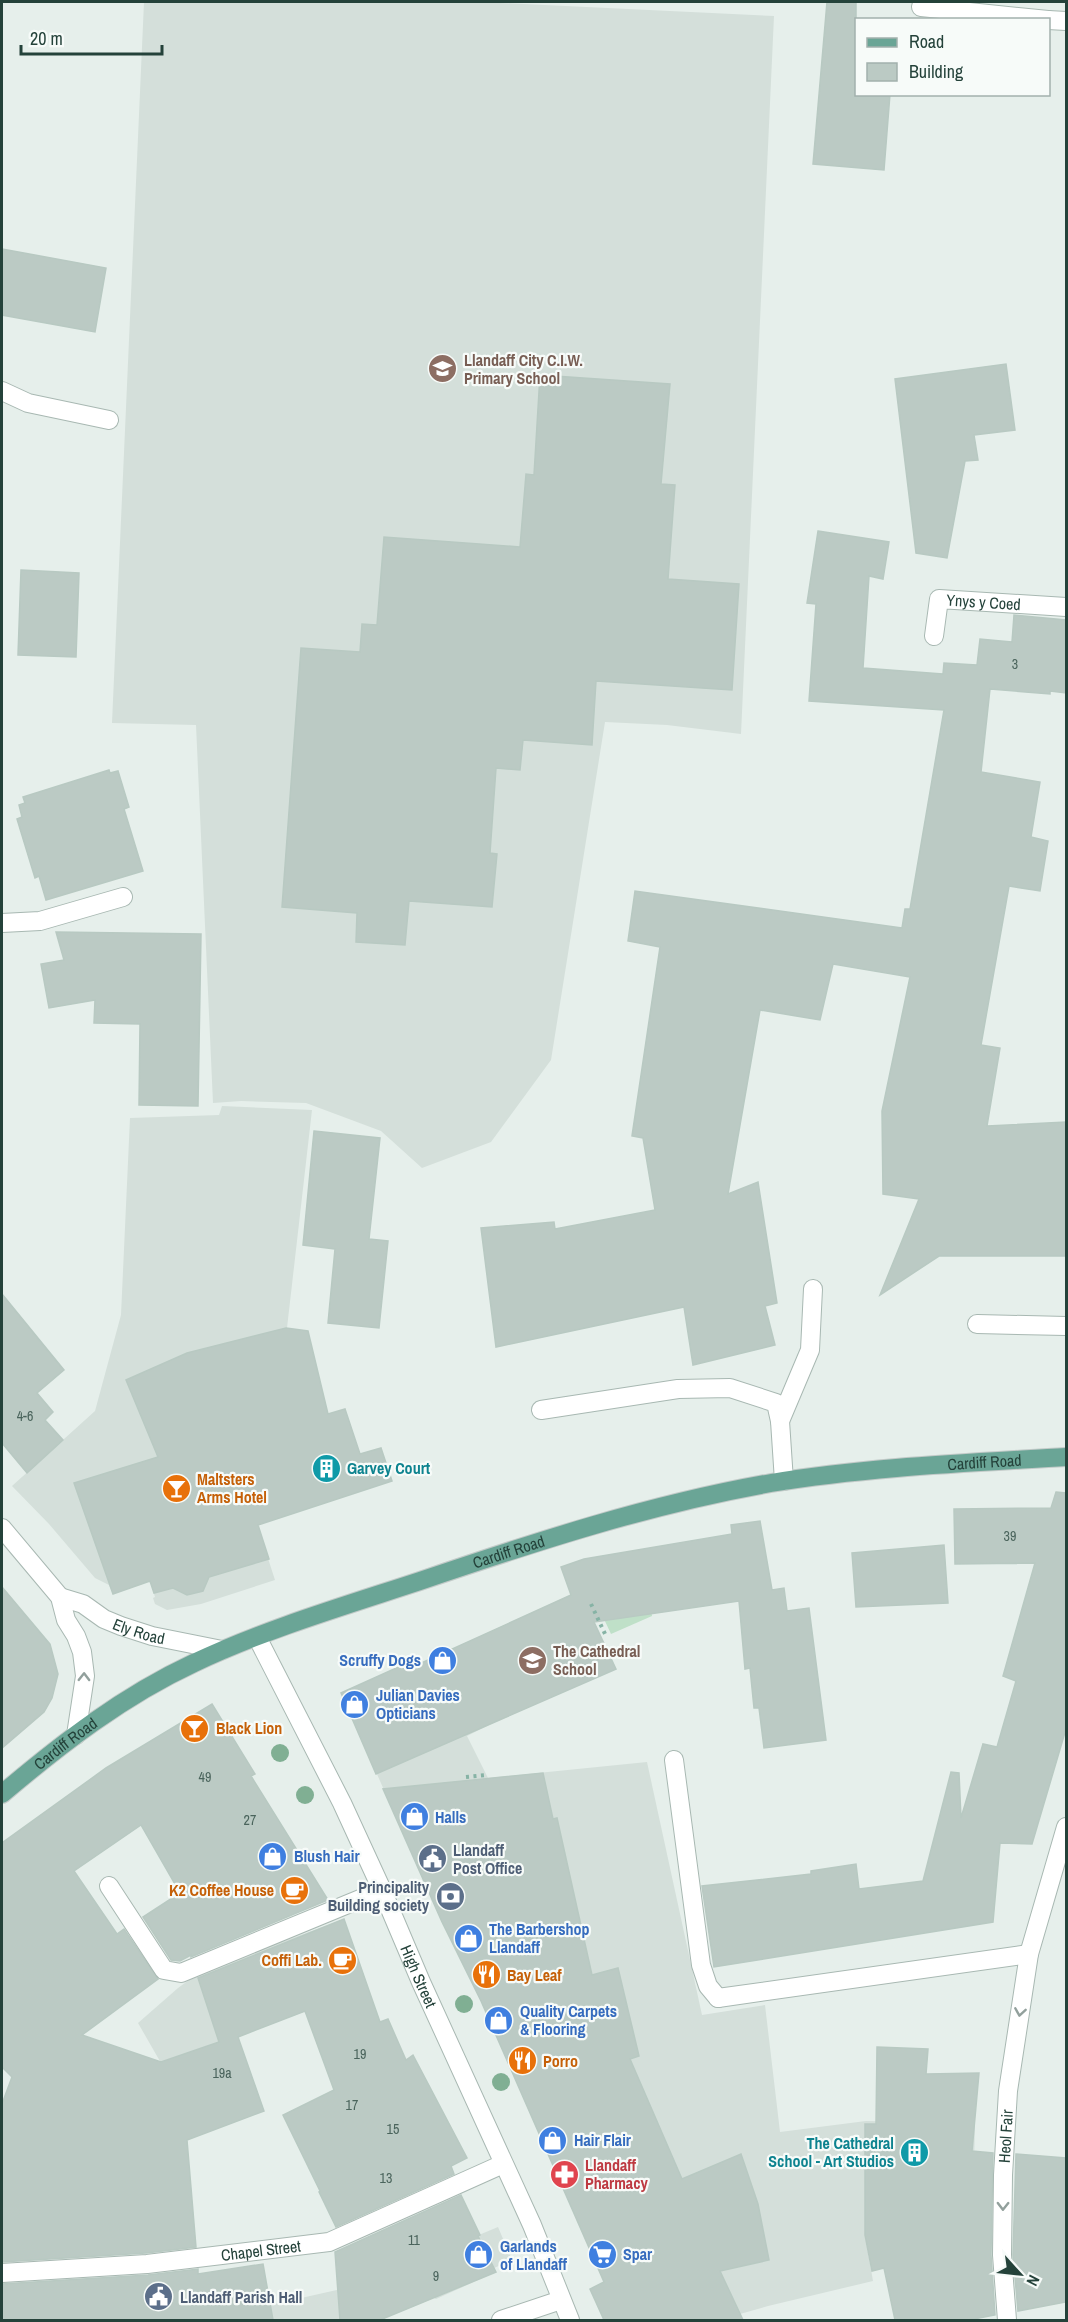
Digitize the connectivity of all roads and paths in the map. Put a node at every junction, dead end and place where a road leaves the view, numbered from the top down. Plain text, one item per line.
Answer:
1 (921, 7) dead end
2 (1028, 18) edge
3 (1050, 20) edge
4 (1066, 21) edge
5 (2, 391) edge
6 (109, 420) dead end
7 (1066, 607) edge
8 (934, 636) dead end
9 (123, 897) dead end
10 (2, 923) edge
11 (813, 1289) dead end
12 (977, 1324) dead end
13 (1066, 1326) edge
14 (541, 1410) dead end
15 (780, 1420) junction
16 (1066, 1457) edge
17 (784, 1481) junction
18 (2, 1528) edge
19 (60, 1597) junction
20 (591, 1604) dead end
21 (606, 1636) dead end
22 (257, 1637) junction
23 (222, 1650) junction
24 (76, 1735) junction
25 (674, 1760) dead end
26 (487, 1775) dead end
27 (466, 1777) dead end
28 (2, 1794) edge
29 (1066, 1827) edge
30 (109, 1886) dead end
31 (382, 1890) junction
32 (1029, 1954) junction
33 (503, 2164) junction
34 (2, 2273) edge
35 (561, 2300) junction
36 (501, 2320) edge
37 (570, 2320) edge
38 (1007, 2320) edge

1 - 2 street
3 - 4 street
5 - 6 street
7 - 8 street, Ynys y Coed
9 - 10 street
11 - 15 street
12 - 13 street
14 - 15 street
15 - 17 street
16 - 17 main road, Cardiff Road
17 - 22 main road, Cardiff Road
18 - 19 street, Ely Road
19 - 23 street, Ely Road
24 -> 19 street, Ely Road
20 - 21 path
22 - 23 main road, Cardiff Road
22 - 31 street, High Street
23 - 24 main road, Cardiff Road
24 - 28 main road, Cardiff Road
25 - 32 street
26 - 27 path
29 - 32 street, Heol Fair
30 - 31 street
31 - 33 street, High Street
32 -> 38 street, Heol Fair
33 - 34 street, Chapel Street
33 - 35 street, High Street
35 - 36 street
35 - 37 street, High Street

